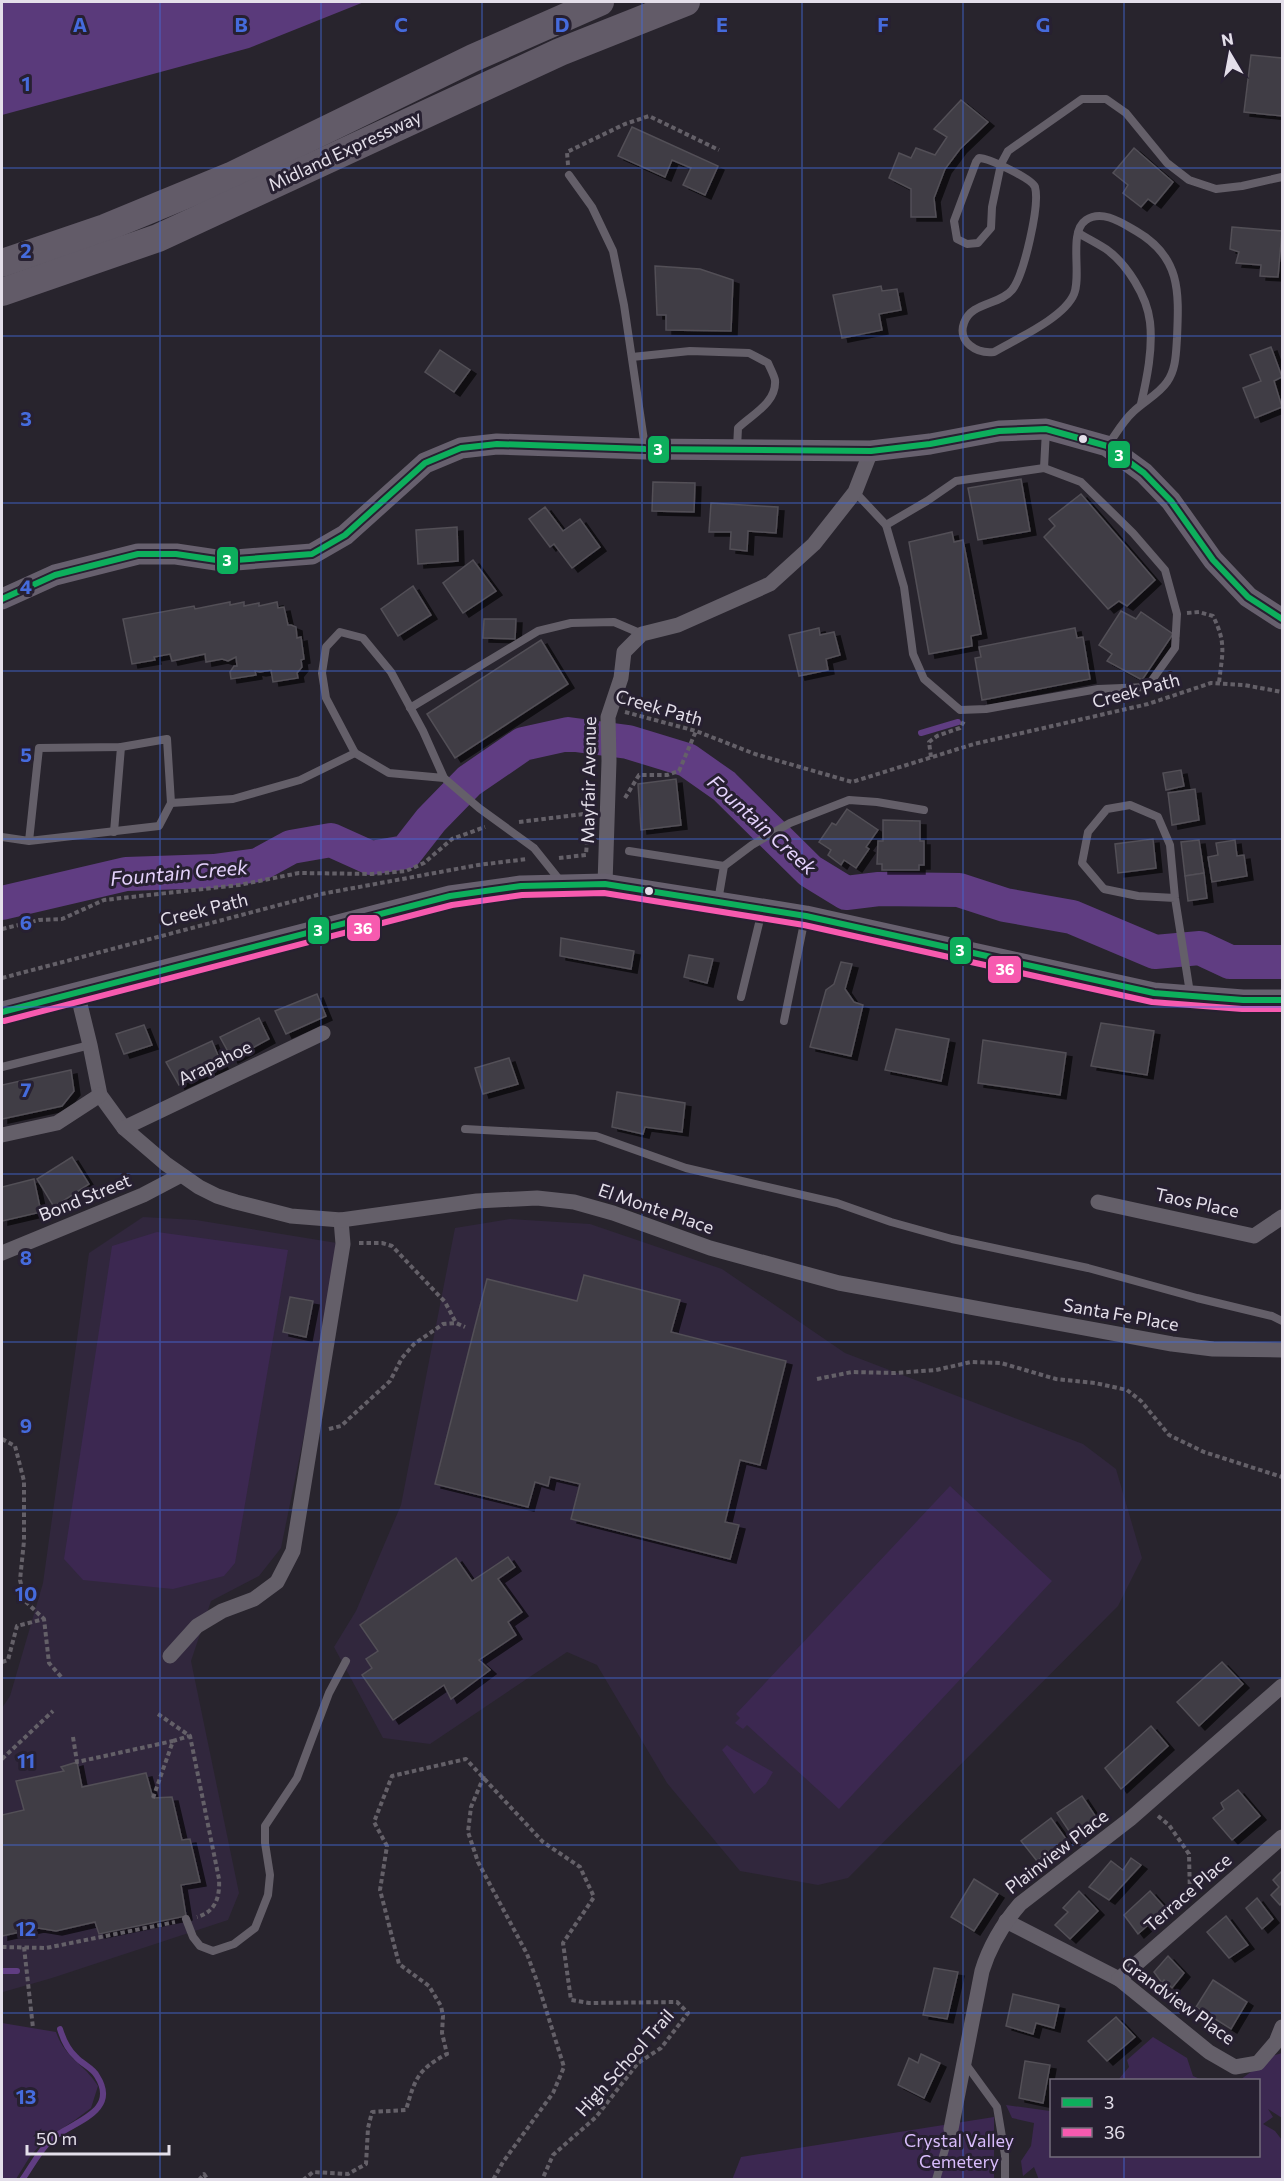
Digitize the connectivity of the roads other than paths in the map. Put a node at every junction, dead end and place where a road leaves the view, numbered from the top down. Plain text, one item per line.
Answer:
1 (600, 2) edge
2 (686, 2) edge
3 (1001, 164) junction
4 (569, 175) road end
5 (1282, 177) edge
6 (1078, 233) junction
7 (2, 263) edge
8 (2, 292) edge
9 (632, 357) junction
10 (1141, 404) junction
11 (1046, 429) junction
12 (1107, 446) junction
13 (645, 449) junction
14 (737, 450) junction
15 (871, 451) junction
16 (1044, 468) junction
17 (855, 492) junction
18 (886, 525) junction
19 (2, 599) edge
20 (1282, 619) edge
21 (642, 634) junction
22 (410, 708) junction
23 (121, 747) junction
24 (355, 753) junction
25 (444, 778) junction
26 (171, 803) junction
27 (924, 810) dead end
28 (114, 832) junction
29 (2, 837) edge
30 (29, 841) junction
31 (629, 851) dead end
32 (724, 866) junction
33 (563, 884) junction
34 (605, 884) junction
35 (1175, 898) junction
36 (717, 902) junction
37 (762, 909) junction
38 (806, 916) junction
39 (77, 992) junction
40 (1190, 996) junction
41 (741, 997) dead end
42 (1282, 1000) edge
43 (2, 1012) edge
44 (784, 1021) dead end
45 (323, 1033) dead end
46 (90, 1045) junction
47 (2, 1067) edge
48 (100, 1095) junction
49 (124, 1128) junction
50 (465, 1129) dead end
51 (2, 1135) edge
52 (181, 1175) junction
53 (1098, 1202) dead end
54 (1282, 1217) edge
55 (341, 1220) junction
56 (2, 1253) edge
57 (955, 1305) joint
58 (1282, 1322) edge
59 (1282, 1350) edge
60 (170, 1656) dead end
61 (346, 1661) dead end
62 (1282, 1686) edge
63 (1282, 1837) edge
64 (186, 1919) road end
65 (1006, 1920) junction
66 (1119, 1979) junction
67 (1282, 2027) edge
68 (964, 2062) junction
69 (951, 2128) joint
70 (936, 2180) edge
71 (1005, 2180) edge

1 - 7 highway, Midland Expressway
2 - 8 highway, Midland Expressway
3 - 3 lane
3 - 5 lane
3 - 6 lane
4 - 9 lane
6 - 10 lane
6 - 10 lane
9 - 13 lane
9 - 14 lane
10 - 12 lane
11 - 12 street
11 - 15 street
11 - 16 lane
12 - 20 street
13 - 14 street
13 - 19 street
14 - 15 street
15 - 17 street
16 - 18 lane
16 - 18 lane
17 - 18 lane
17 - 21 street
21 - 22 lane
21 - 34 street, Mayfair Avenue
22 - 24 lane
22 - 25 lane
23 - 26 lane
23 - 28 lane
23 - 30 lane
24 - 25 lane
24 - 26 lane
25 - 33 lane
26 - 28 lane
27 - 32 lane
28 - 30 lane
29 - 30 lane
31 - 32 lane
32 - 36 lane
33 - 34 street
33 - 39 street
34 - 36 street
35 - 35 lane
35 - 40 lane
36 - 37 street
37 - 38 street
37 - 41 lane
38 - 40 street
38 - 44 lane
39 - 43 street
39 - 46 street, El Monte Place
40 - 42 street
45 - 49 street, Arapahoe
46 - 47 lane
46 - 48 street, El Monte Place
48 - 49 street, El Monte Place
48 - 51 street
49 - 52 street, El Monte Place
50 - 58 lane, Santa Fe Place
52 - 55 street, El Monte Place
52 - 56 street, Bond Street
53 - 54 street, Taos Place
55 - 57 street, El Monte Place
55 - 60 street
57 - 59 street, Santa Fe Place
61 - 64 lane
62 - 65 street, Plainview Place
63 - 66 street, Terrace Place
65 - 66 street, Grandview Place
65 - 68 street, Plainview Place
66 - 67 street, Grandview Place
68 - 69 street, Plainview Place
68 - 71 lane
69 - 70 lane, Plainview Place

